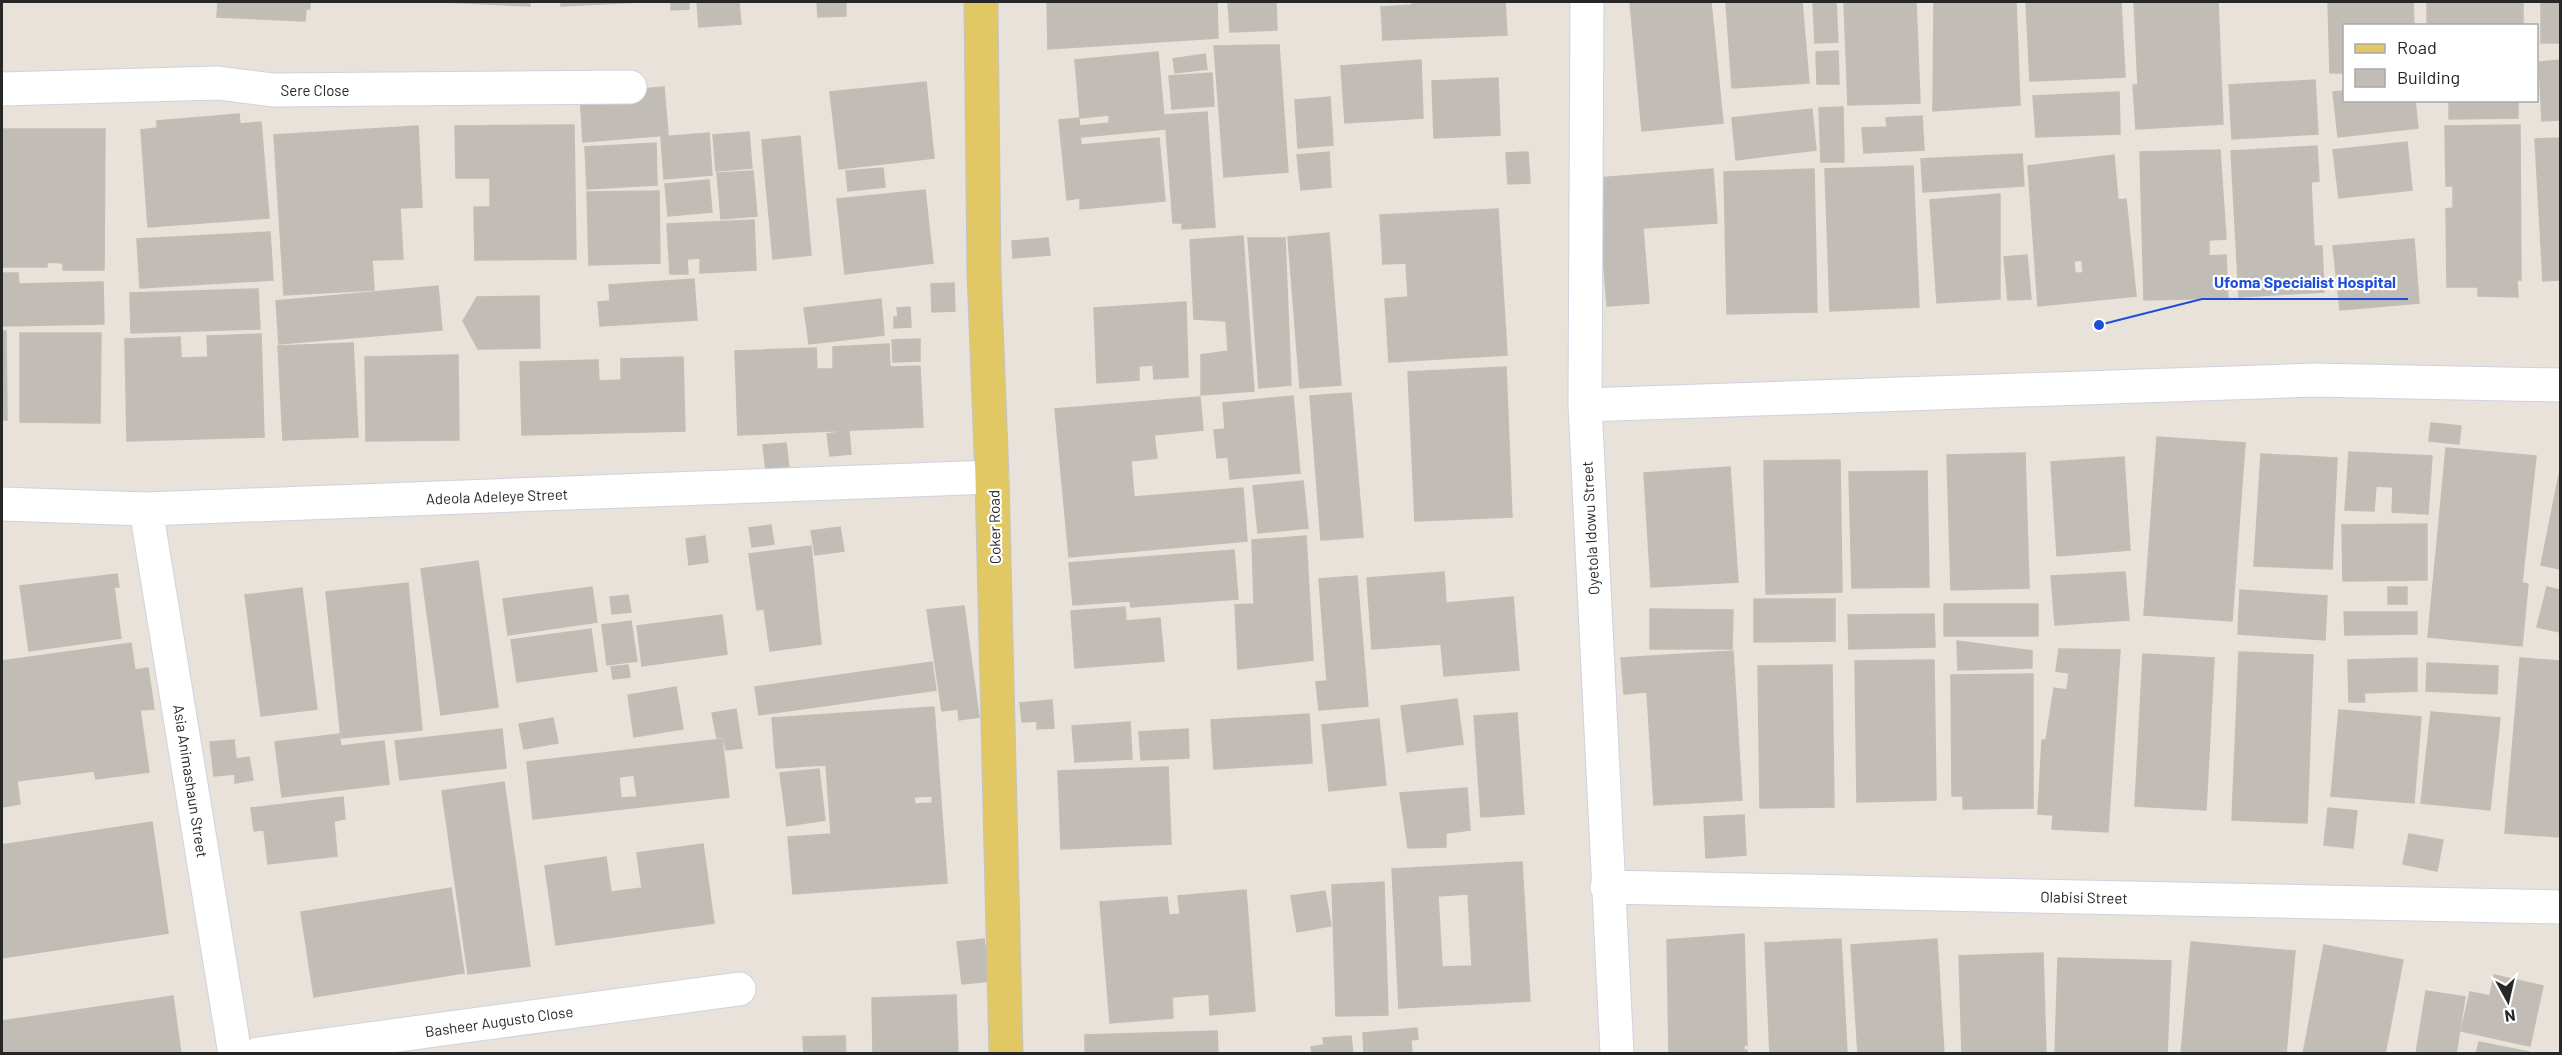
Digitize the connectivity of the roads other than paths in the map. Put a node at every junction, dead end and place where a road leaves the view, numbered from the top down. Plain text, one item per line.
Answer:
1 (981, 2) edge
2 (1587, 2) edge
3 (630, 87) dead end
4 (2, 89) edge
5 (2560, 385) edge
6 (1585, 405) junction
7 (992, 477) junction
8 (2, 504) edge
9 (146, 509) junction
10 (1607, 887) junction
11 (2560, 907) edge
12 (739, 989) dead end
13 (235, 1053) edge
14 (258, 1053) edge
15 (1006, 1053) edge
16 (1617, 1053) edge

1 - 7 main road, Coker Road
2 - 6 street, Oyetola Idowu Street
3 - 4 street, Sere Close
5 - 6 street
6 - 10 street, Oyetola Idowu Street
7 - 9 street, Adeola Adeleye Street
7 - 15 main road, Coker Road
8 - 9 street, Adeola Adeleye Street
9 - 13 street, Asia Animashaun Street
10 - 11 street, Olabisi Street
10 - 16 street, Oyetola Idowu Street
12 - 14 street, Basheer Augusto Close

